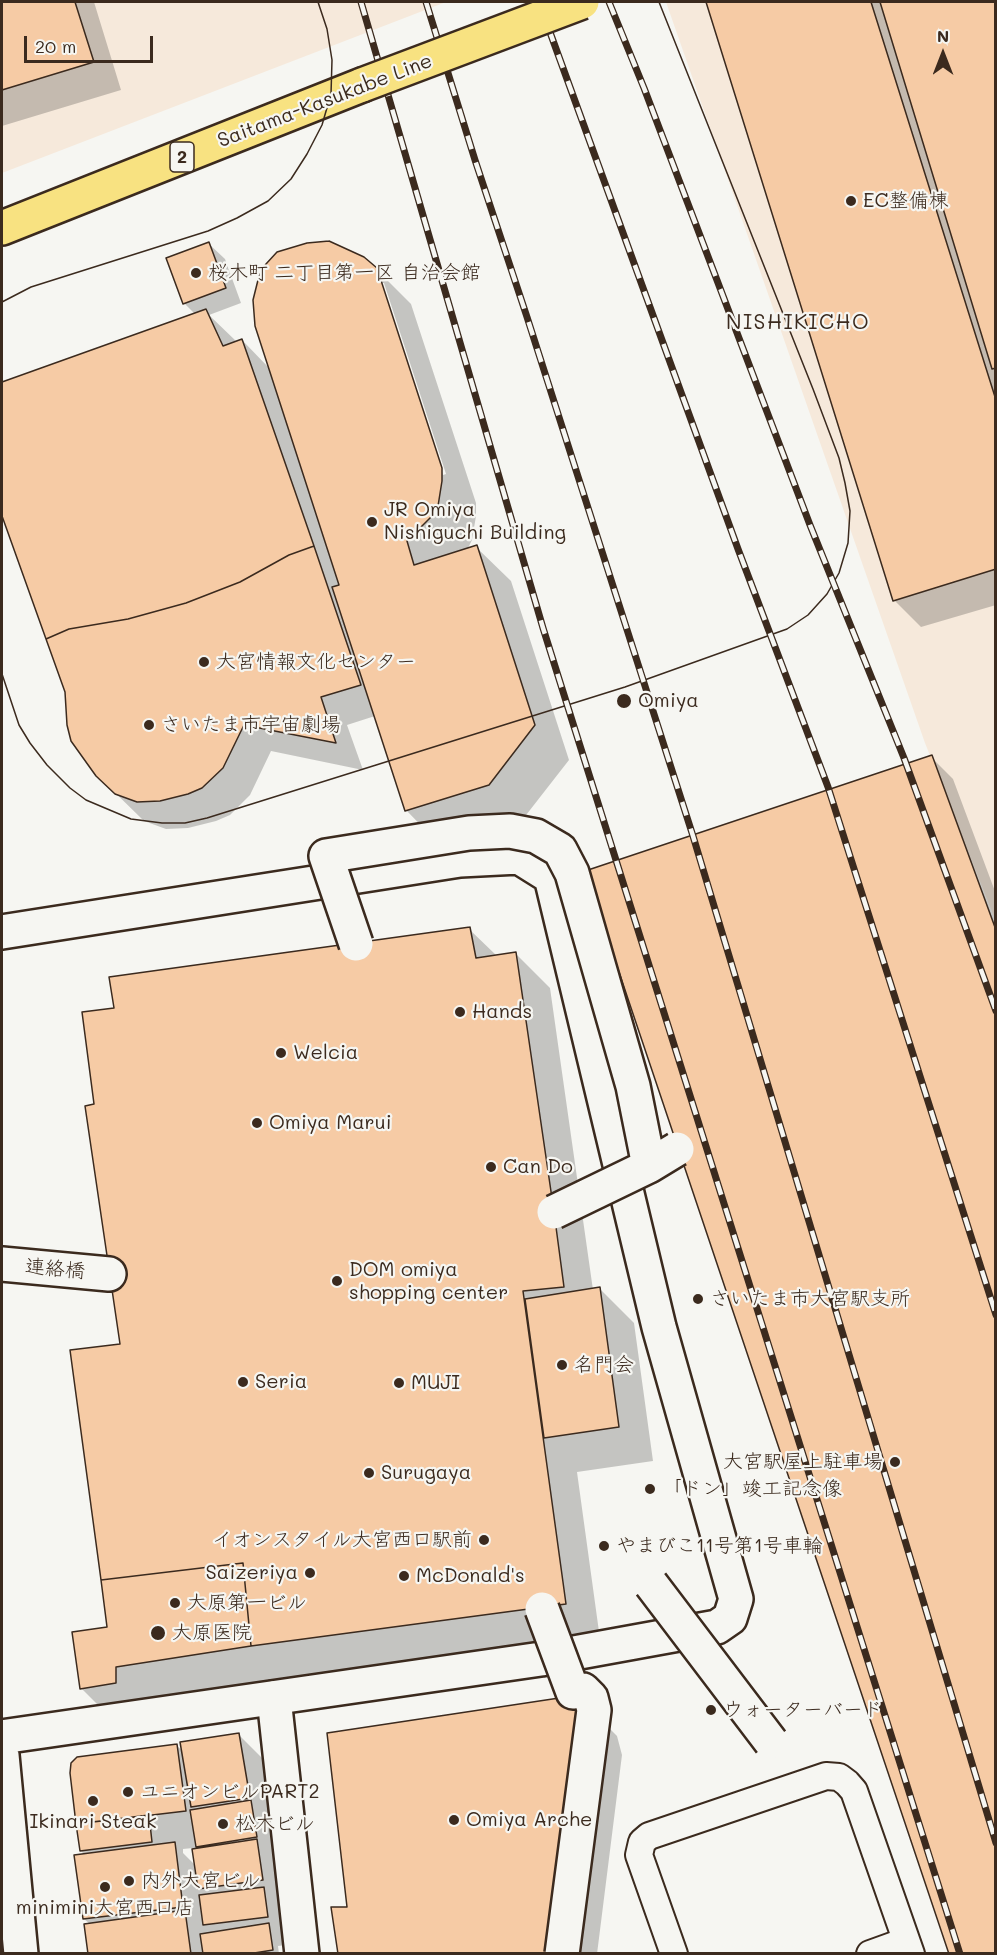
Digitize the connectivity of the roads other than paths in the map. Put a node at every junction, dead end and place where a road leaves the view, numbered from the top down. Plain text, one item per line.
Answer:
1 (582, 2) edge
2 (2, 228) edge
3 (2, 932) edge
4 (356, 944) dead end
5 (677, 1149) dead end
6 (649, 1166) junction
7 (554, 1212) dead end
8 (2, 1264) edge
9 (109, 1274) dead end
10 (651, 1584) dead end
11 (542, 1609) dead end
12 (273, 1698) junction
13 (2, 1737) edge
14 (771, 1742) dead end
15 (2, 1755) edge
16 (908, 1947) edge
17 (21, 1953) edge
18 (302, 1953) edge
19 (562, 1953) edge
20 (674, 1953) edge
21 (870, 1953) edge

1 - 2 main road, Saitama-Kasukabe Line / 2, bridge
3 - 12 street
4 - 6 street, bridge
5 - 6 street, bridge
6 - 7 street, bridge
8 - 9 street, 連絡橋
10 - 14 street, bridge
11 - 19 street, bridge
12 - 13 street
12 - 18 street
15 - 17 street
16 - 20 lane
16 - 21 lane

